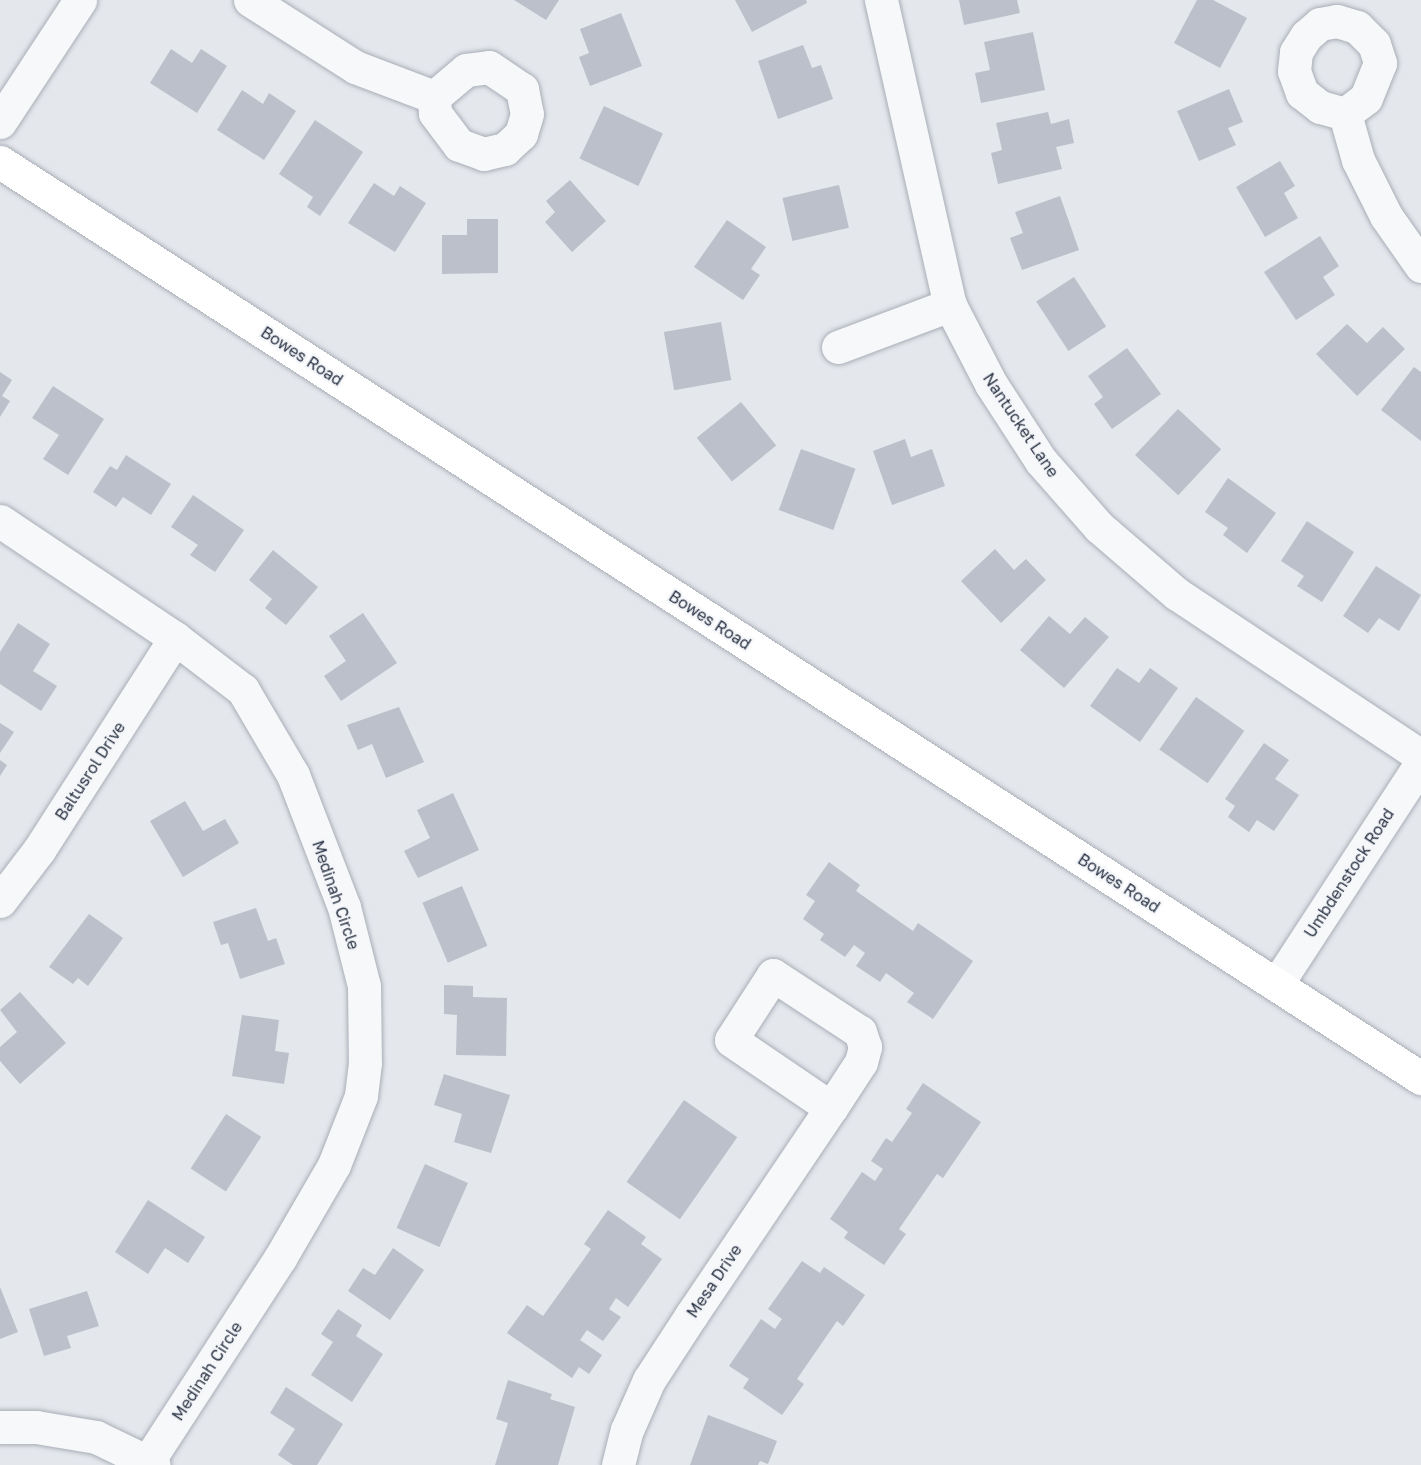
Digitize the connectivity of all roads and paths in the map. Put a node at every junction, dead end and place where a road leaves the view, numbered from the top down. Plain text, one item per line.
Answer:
1 (80, 0) edge
2 (250, 0) edge
3 (881, 0) edge
4 (434, 97) dead end
5 (1345, 114) dead end
6 (0, 122) edge
7 (0, 162) edge
8 (1421, 266) edge
9 (950, 304) junction
10 (838, 347) dead end
11 (0, 521) edge
12 (176, 638) junction
13 (1421, 756) edge
14 (1421, 763) edge
15 (0, 901) edge
16 (1277, 984) junction
17 (1421, 1078) edge
18 (831, 1108) dead end
19 (0, 1427) edge
20 (151, 1463) edge
21 (618, 1465) edge

1 - 6 street
2 - 4 street
3 - 9 street, Nantucket Lane
5 - 8 street
7 - 16 main road, Bowes Road
9 - 10 street
9 - 13 street, Nantucket Lane
11 - 12 street, Medinah Circle
12 - 15 street, Baltusrol Drive
12 - 20 street, Medinah Circle
14 - 16 street, Umbdenstock Road
16 - 17 main road, Bowes Road
18 - 21 street, Mesa Drive
19 - 20 street

